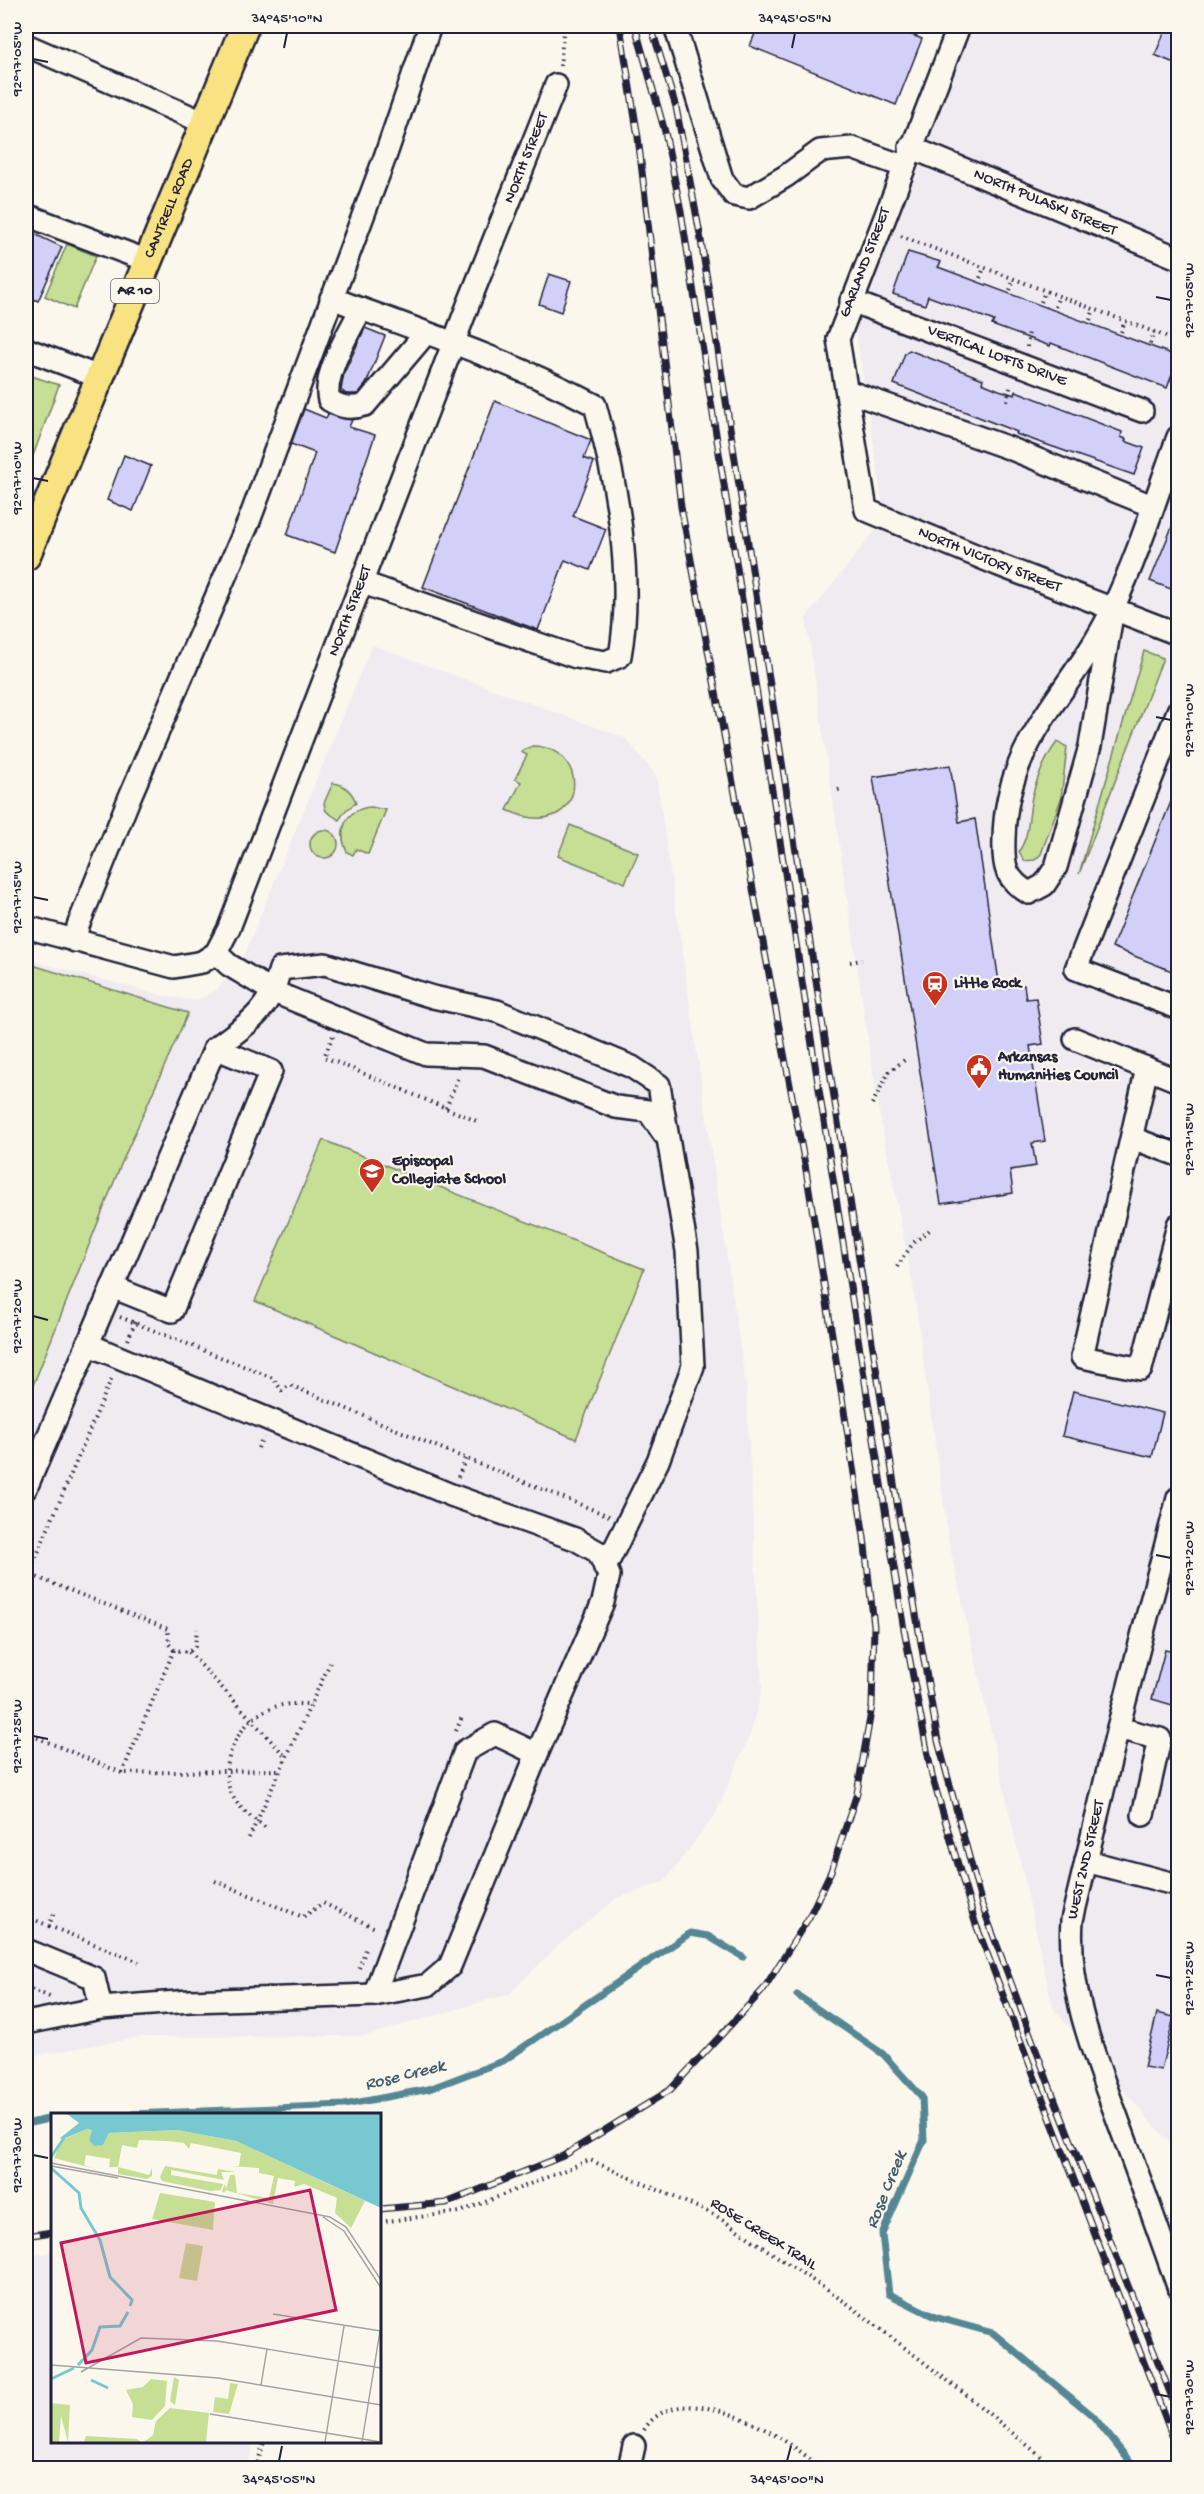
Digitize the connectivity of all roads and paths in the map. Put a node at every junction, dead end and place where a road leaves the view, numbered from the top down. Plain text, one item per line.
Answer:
1 (245, 26) edge
2 (430, 26) edge
3 (564, 26) edge
4 (675, 26) edge
5 (959, 26) edge
6 (26, 51) edge
7 (556, 85) joint
8 (205, 123) junction
9 (907, 157) junction
10 (26, 215) edge
11 (901, 236) dead end
12 (1179, 258) edge
13 (148, 261) junction
14 (984, 268) junction
15 (980, 278) dead end
16 (1014, 279) junction
17 (1010, 290) dead end
18 (1045, 291) junction
19 (1059, 296) junction
20 (331, 298) junction
21 (851, 301) junction
22 (1041, 302) dead end
23 (1055, 307) dead end
24 (361, 309) junction
25 (1094, 309) junction
26 (1090, 320) dead end
27 (1125, 321) junction
28 (1029, 332) dead end
29 (1121, 332) dead end
30 (1154, 332) junction
31 (426, 333) junction
32 (1178, 341) edge
33 (454, 342) junction
34 (1150, 344) dead end
35 (26, 350) edge
36 (1026, 351) dead end
37 (99, 377) junction
38 (847, 391) junction
39 (1142, 411) dead end
40 (1179, 437) edge
41 (1172, 472) edge
42 (1152, 506) junction
43 (866, 510) joint
44 (27, 552) edge
45 (363, 583) junction
46 (1113, 609) junction
47 (1179, 634) edge
48 (1179, 711) edge
49 (26, 927) edge
50 (75, 941) junction
51 (216, 953) junction
52 (862, 960) dead end
53 (850, 962) dead end
54 (274, 992) junction
55 (1179, 1008) edge
56 (335, 1030) dead end
57 (1075, 1039) dead end
58 (215, 1048) junction
59 (907, 1058) dead end
60 (463, 1067) dead end
61 (1148, 1068) junction
62 (1179, 1081) edge
63 (872, 1104) dead end
64 (446, 1108) junction
65 (479, 1122) dead end
66 (667, 1138) junction
67 (1131, 1138) junction
68 (1179, 1155) edge
69 (1179, 1225) edge
70 (932, 1228) dead end
71 (897, 1268) dead end
72 (112, 1287) junction
73 (139, 1313) dead end
74 (117, 1316) dead end
75 (134, 1323) junction
76 (87, 1344) junction
77 (125, 1346) dead end
78 (116, 1368) dead end
79 (282, 1391) junction
80 (280, 1398) dead end
81 (466, 1459) junction
82 (458, 1477) dead end
83 (26, 1488) edge
84 (1179, 1498) edge
85 (1176, 1522) edge
86 (627, 1523) junction
87 (605, 1568) junction
88 (27, 1574) edge
89 (197, 1629) dead end
90 (174, 1650) junction
91 (189, 1652) junction
92 (330, 1663) dead end
93 (311, 1704) junction
94 (252, 1719) junction
95 (1118, 1728) junction
96 (26, 1733) edge
97 (537, 1754) junction
98 (286, 1757) junction
99 (280, 1770) junction
100 (227, 1772) junction
101 (122, 1773) junction
102 (1143, 1815) dead end
103 (257, 1821) junction
104 (265, 1827) dead end
105 (249, 1838) dead end
106 (1086, 1861) junction
107 (215, 1881) dead end
108 (1179, 1885) edge
109 (54, 1912) dead end
110 (26, 1916) edge
111 (49, 1926) junction
112 (375, 1928) dead end
113 (26, 1950) edge
114 (139, 1962) dead end
115 (374, 1995) junction
116 (101, 2008) junction
117 (26, 2023) edge
118 (381, 2222) edge
119 (1179, 2286) edge
120 (264, 2443) edge
121 (634, 2446) joint
122 (256, 2469) edge
123 (629, 2469) edge
124 (820, 2469) edge
125 (1055, 2469) edge

1 - 8 main road, CANTRELL ROAD / AR 10
2 - 20 street
3 - 7 path
4 - 9 street, NORTH PULASKI STREET
5 - 9 street, GARLAND STREET
6 - 8 street
7 - 33 street, NORTH STREET
8 - 13 main road, CANTRELL ROAD / AR 10
9 - 12 street, NORTH PULASKI STREET
9 - 21 street, GARLAND STREET
10 - 13 street
11 - 14 path
13 - 37 main road, CANTRELL ROAD / AR 10
14 - 15 path
14 - 16 path
16 - 17 path
16 - 18 path
18 - 19 path
18 - 22 path
19 - 23 path
19 - 25 path
20 - 24 street
20 - 50 street
21 - 38 street, GARLAND STREET
21 - 39 street, VERTICAL LOFTS DRIVE
24 - 31 street
24 - 31 street
25 - 26 path
25 - 27 path
27 - 29 path
27 - 30 path
28 - 36 path
30 - 32 path
30 - 34 path
31 - 33 street
33 - 45 street, NORTH STREET
33 - 45 street
35 - 37 street
37 - 44 main road, CANTRELL ROAD / AR 10
38 - 42 street
38 - 43 street, GARLAND STREET
40 - 41 street
41 - 42 street
42 - 46 street
43 - 46 street, NORTH VICTORY STREET
45 - 51 street, NORTH STREET
46 - 46 street
46 - 47 street, NORTH VICTORY STREET
48 - 55 street
49 - 50 street
50 - 51 street
51 - 54 street
52 - 53 path
54 - 58 street
54 - 66 street
54 - 66 street
56 - 64 path
57 - 61 street
58 - 72 street
58 - 72 street
59 - 63 path
60 - 64 path
61 - 62 street
61 - 67 street
64 - 65 path
66 - 86 street
67 - 68 street
67 - 69 street
70 - 71 path
72 - 76 street
73 - 75 path
74 - 75 path
75 - 77 path
75 - 79 path
76 - 83 street
76 - 87 street
78 - 88 path
79 - 80 path
79 - 81 path
81 - 82 path
81 - 86 path
84 - 85 street, WEST 2ND STREET
85 - 95 street, WEST 2ND STREET
86 - 87 street
87 - 97 street
88 - 90 path
89 - 91 path
90 - 91 path
90 - 101 path
91 - 94 path
92 - 93 path
93 - 94 path
93 - 98 path
94 - 98 path
94 - 100 path
95 - 102 street
95 - 106 street, WEST 2ND STREET
96 - 101 path
97 - 115 street
97 - 115 street
98 - 99 path
99 - 100 path
99 - 103 path
100 - 101 path
100 - 103 path
103 - 104 path
103 - 105 path
106 - 108 street
106 - 119 street, WEST 2ND STREET
107 - 112 path
109 - 111 path
110 - 111 path
111 - 114 path
113 - 116 street
115 - 116 street
116 - 117 street
118 - 125 path, ROSE CREEK TRAIL
120 - 122 path
121 - 123 street
121 - 124 path

